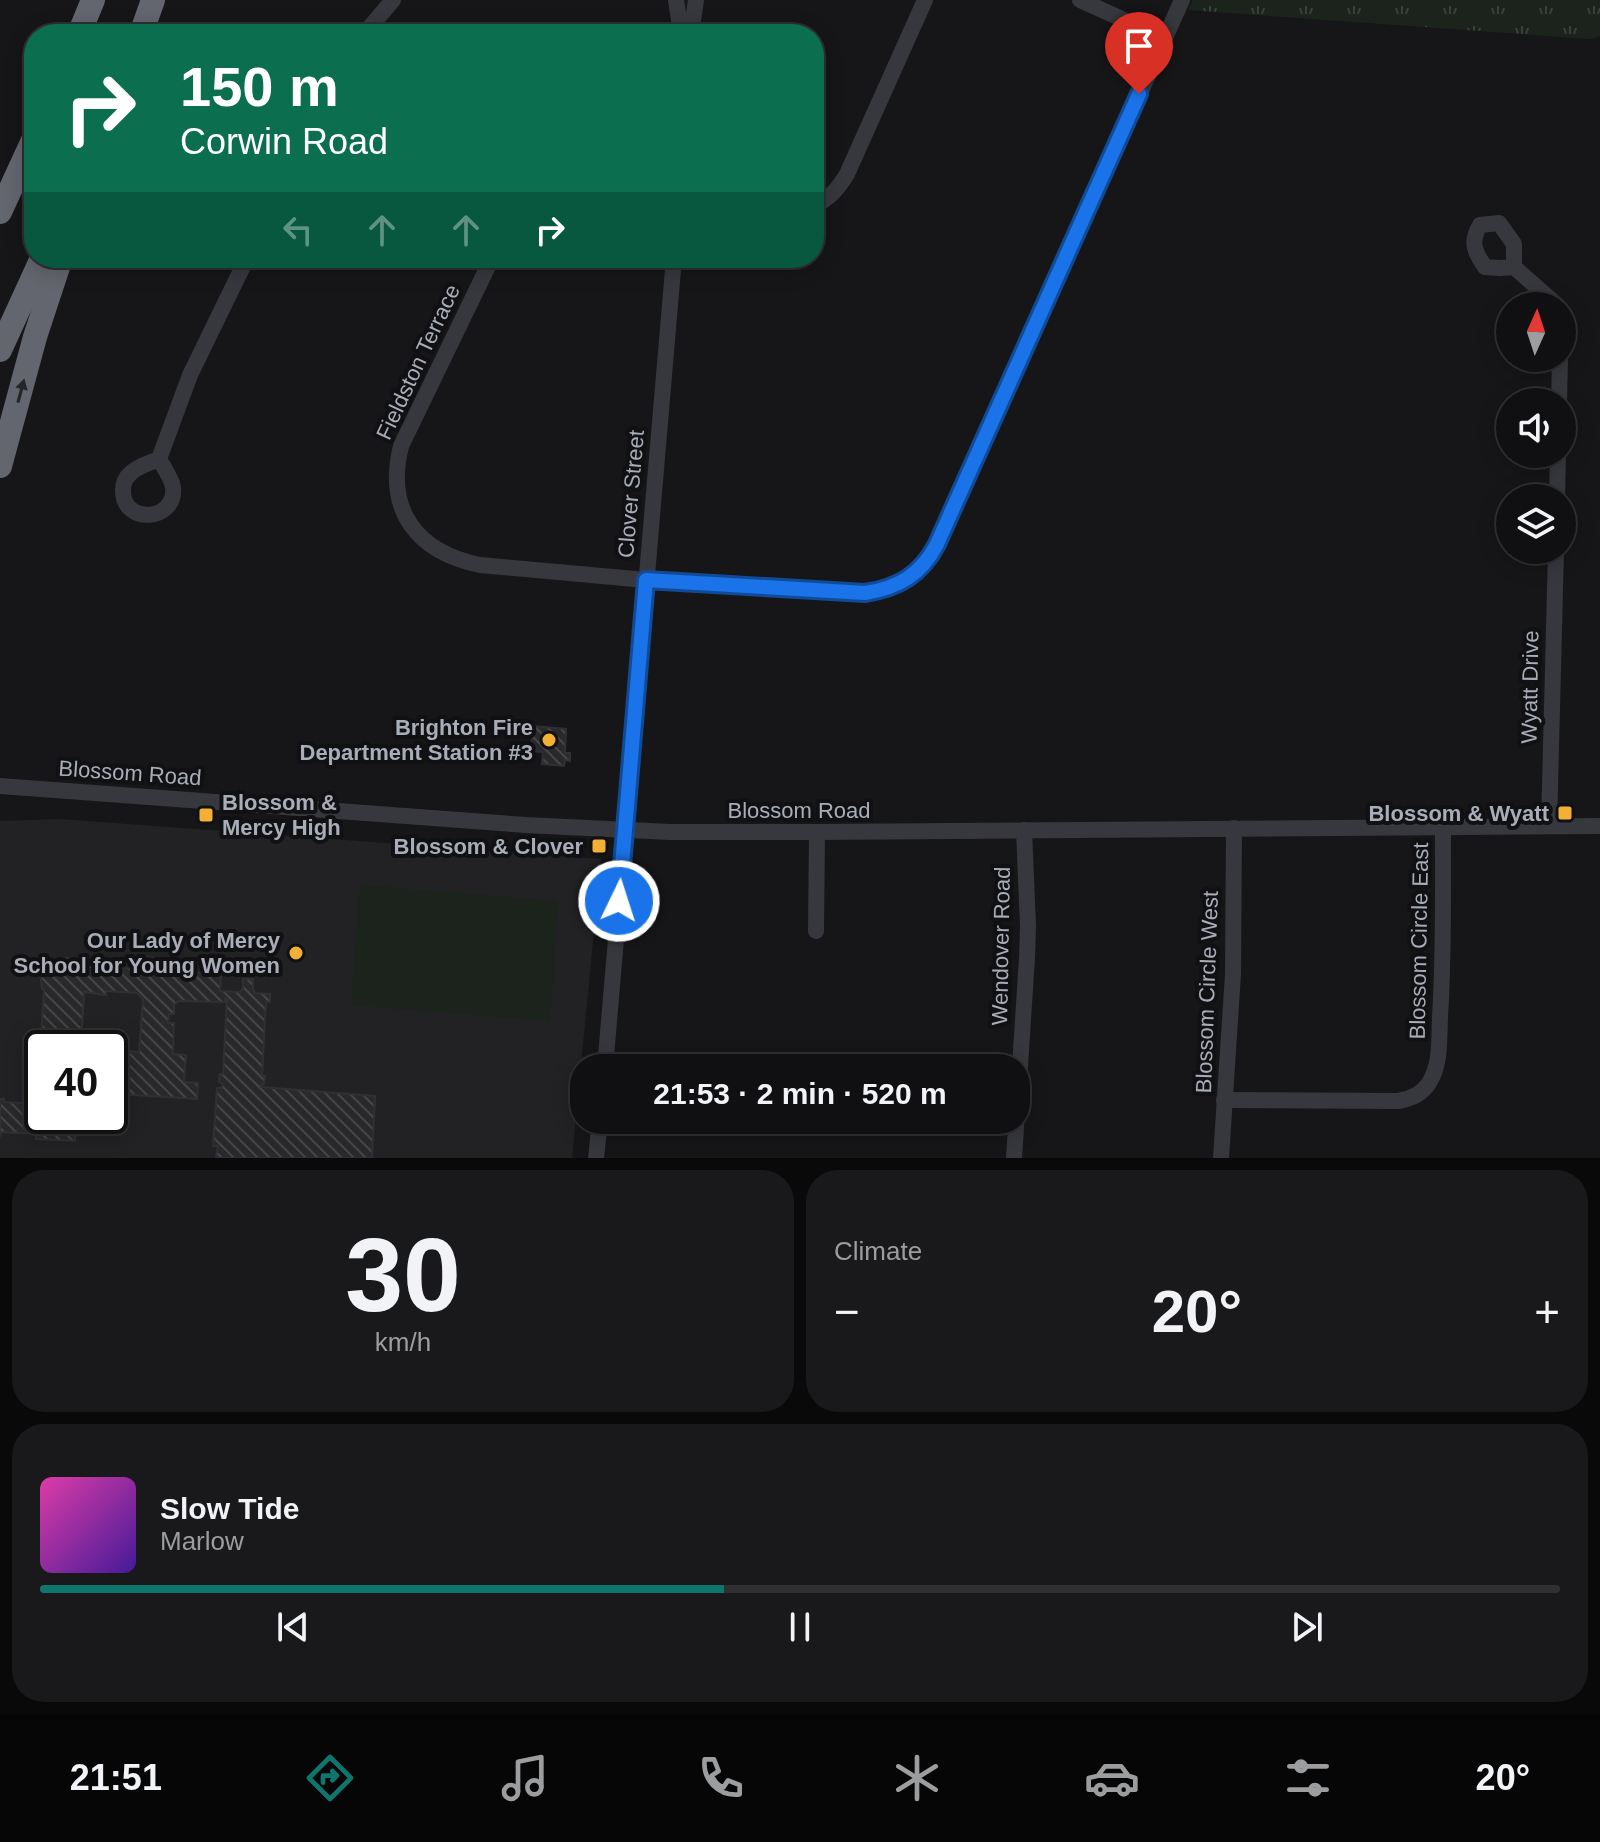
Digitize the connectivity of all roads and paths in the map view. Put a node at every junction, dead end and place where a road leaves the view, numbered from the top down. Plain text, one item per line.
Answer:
1 (93, 0) edge
2 (153, 0) edge
3 (393, 0) edge
4 (676, 0) edge
5 (696, 0) edge
6 (925, 0) edge
7 (1080, 0) edge
8 (1182, 0) edge
9 (83, 24) edge
10 (145, 24) edge
11 (373, 24) edge
12 (680, 24) edge
13 (692, 24) edge
14 (1164, 38) junction
15 (24, 148) edge
16 (24, 160) edge
17 (0, 189) edge
18 (824, 201) edge
19 (0, 212) edge
20 (1514, 267) dead end
21 (37, 268) edge
22 (58, 268) edge
23 (242, 268) edge
24 (487, 268) edge
25 (673, 268) edge
26 (1542, 292) edge
27 (0, 350) edge
28 (159, 459) dead end
29 (0, 466) edge
30 (1556, 564) edge
31 (646, 580) junction
32 (0, 786) edge
33 (1549, 826) junction
34 (1600, 826) edge
35 (1443, 827) junction
36 (1234, 828) junction
37 (625, 830) junction
38 (1024, 830) junction
39 (817, 832) junction
40 (816, 931) dead end
41 (606, 1054) edge
42 (1224, 1100) junction
43 (599, 1134) edge
44 (596, 1158) edge
45 (1014, 1158) edge
46 (1221, 1158) edge

1 - 9 highway
2 - 10 highway
3 - 11 street
4 - 12 street
5 - 13 street
6 - 18 street
7 - 14 street
8 - 14 street, Fieldston Terrace
14 - 31 street, Fieldston Terrace
15 - 17 highway
16 - 19 highway
20 - 26 street
21 - 27 highway
29 -> 22 highway
23 - 28 street
24 - 31 street, Fieldston Terrace
25 - 31 street, Clover Street
30 - 33 street, Wyatt Drive
31 - 37 street, Clover Street
32 - 37 street, Blossom Road
33 - 34 street, Blossom Road
33 - 35 street, Blossom Road
35 - 36 street, Blossom Road
35 - 42 street, Blossom Circle East
36 - 38 street, Blossom Road
36 - 42 street, Blossom Circle West
37 - 39 street, Blossom Road
37 - 41 street, Clover Street
38 - 39 street, Blossom Road
38 - 45 street, Wendover Road
39 - 40 street
42 - 46 street, Blossom Circle West
43 - 44 street

